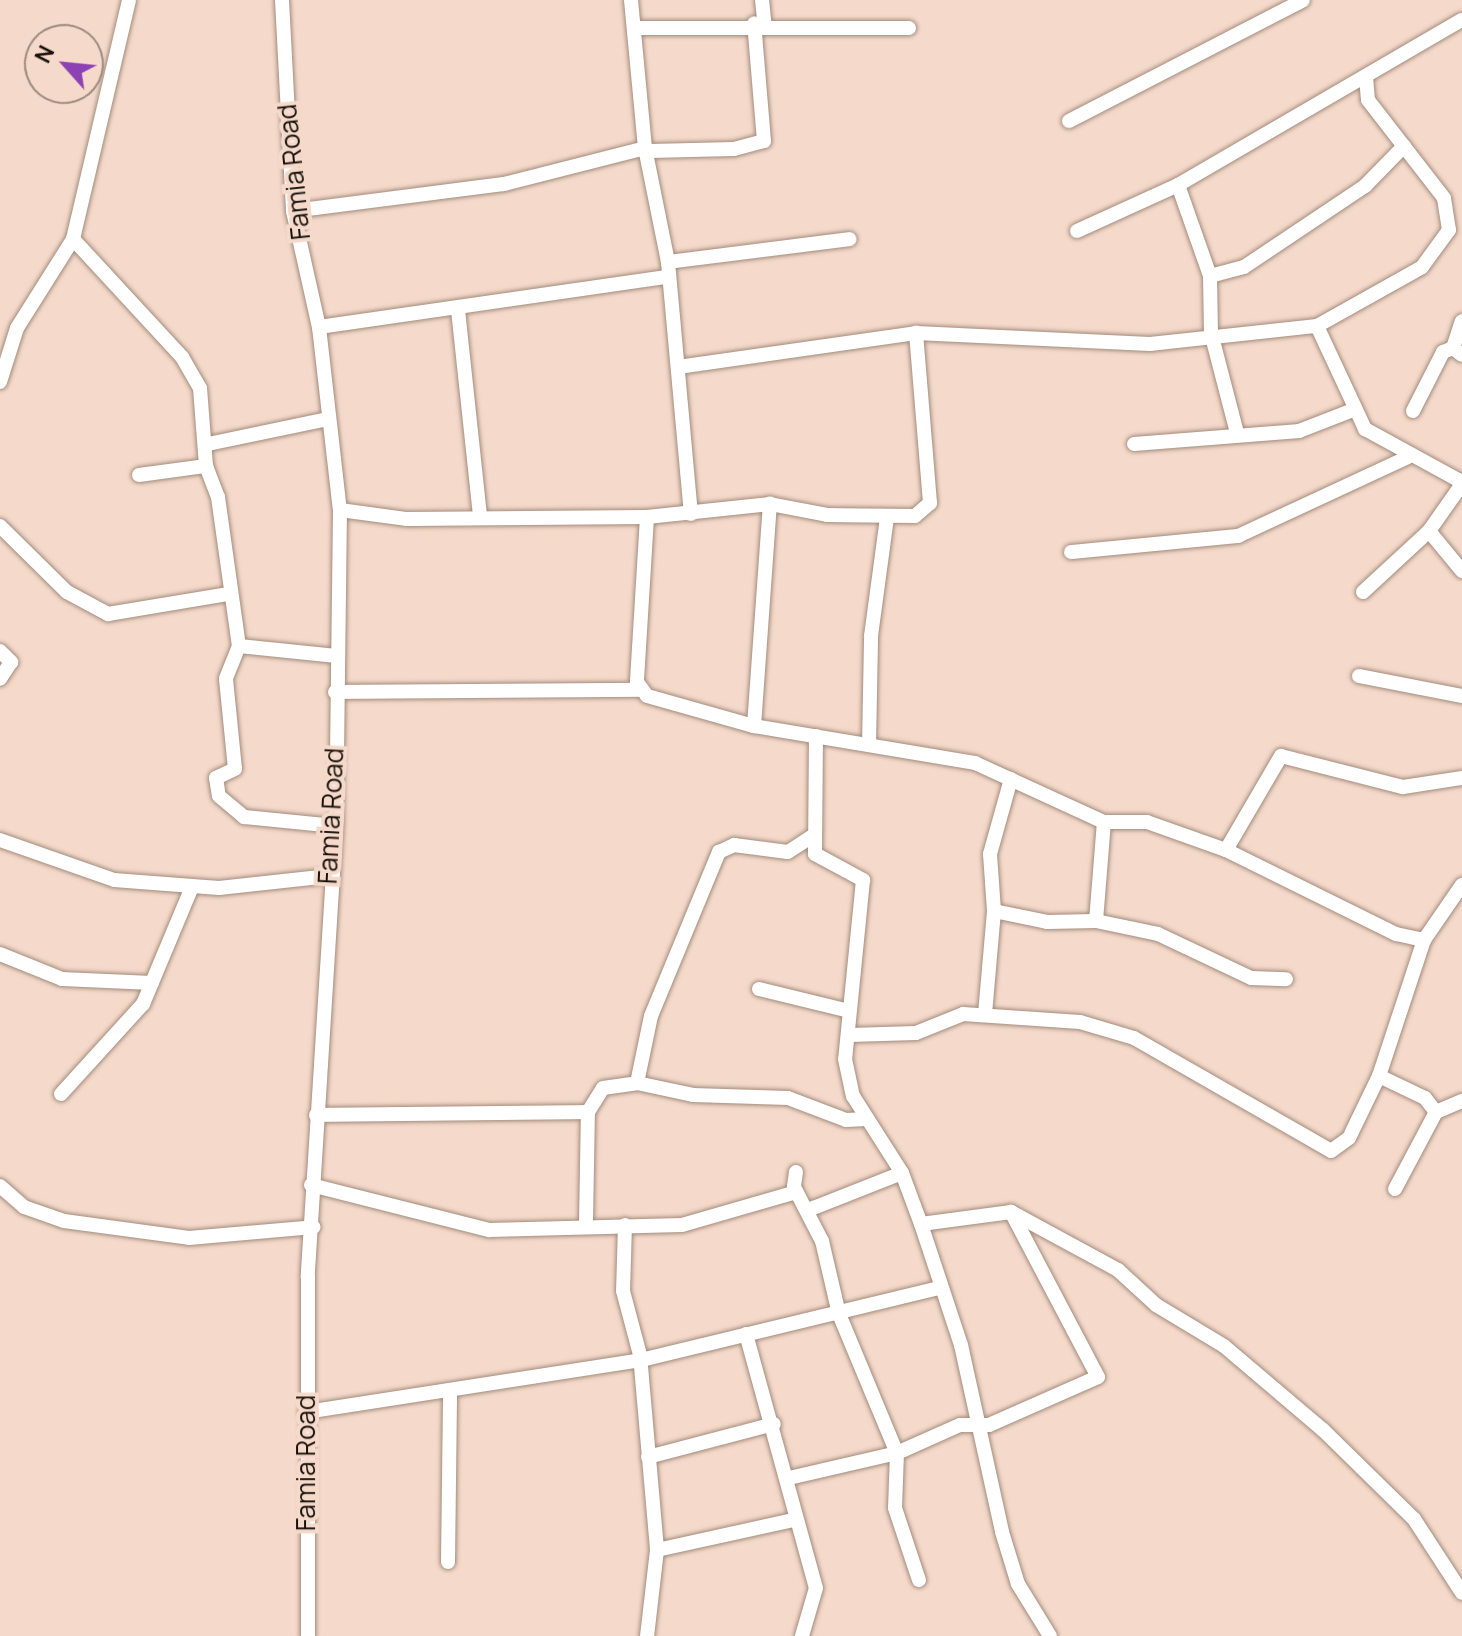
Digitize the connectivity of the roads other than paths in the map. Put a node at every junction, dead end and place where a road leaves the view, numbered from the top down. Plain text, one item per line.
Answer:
1 (129, 0) edge
2 (282, 0) edge
3 (631, 0) edge
4 (762, 0) edge
5 (1303, 0) edge
6 (1462, 20) edge
7 (760, 26) junction
8 (634, 28) junction
9 (909, 28) dead end
10 (1366, 76) junction
11 (1069, 121) dead end
12 (1404, 146) junction
13 (648, 150) junction
14 (1178, 185) junction
15 (293, 211) junction
16 (1077, 231) dead end
17 (73, 239) junction
18 (850, 239) dead end
19 (668, 269) junction
20 (1210, 276) junction
21 (458, 310) junction
22 (1462, 321) edge
23 (1317, 326) junction
24 (319, 327) junction
25 (916, 333) junction
26 (1211, 333) junction
27 (1457, 351) edge
28 (678, 367) junction
29 (0, 382) edge
30 (1353, 410) junction
31 (1413, 411) dead end
32 (328, 419) junction
33 (1237, 433) junction
34 (208, 444) junction
35 (1134, 444) dead end
36 (1408, 457) junction
37 (206, 466) junction
38 (139, 475) dead end
39 (1460, 490) edge
40 (770, 504) junction
41 (340, 510) junction
42 (691, 514) junction
43 (480, 515) junction
44 (647, 517) junction
45 (887, 518) junction
46 (0, 526) edge
47 (1429, 531) junction
48 (1071, 552) dead end
49 (1462, 571) edge
50 (1363, 592) dead end
51 (227, 594) junction
52 (239, 646) junction
53 (0, 651) edge
54 (336, 656) junction
55 (1359, 676) dead end
56 (0, 679) edge
57 (640, 690) junction
58 (335, 692) junction
59 (1462, 696) edge
60 (754, 726) junction
61 (816, 736) junction
62 (869, 745) junction
63 (1462, 778) edge
64 (1011, 779) junction
65 (1104, 822) junction
66 (336, 826) junction
67 (813, 836) junction
68 (0, 840) edge
69 (1226, 850) junction
70 (329, 876) junction
71 (1462, 885) edge
72 (192, 887) junction
73 (994, 911) junction
74 (1096, 921) junction
75 (1424, 940) junction
76 (0, 954) edge
77 (1286, 979) dead end
78 (152, 983) junction
79 (759, 989) dead end
80 (849, 1011) junction
81 (985, 1014) junction
82 (850, 1035) junction
83 (1379, 1076) junction
84 (637, 1083) junction
85 (61, 1094) dead end
86 (1462, 1101) edge
87 (588, 1112) junction
88 (1436, 1112) junction
89 (316, 1115) junction
90 (866, 1119) junction
91 (796, 1172) dead end
92 (902, 1173) junction
93 (311, 1185) junction
94 (0, 1186) edge
95 (1395, 1189) dead end
96 (796, 1192) junction
97 (808, 1210) junction
98 (1011, 1212) junction
99 (586, 1222) junction
100 (921, 1224) junction
101 (625, 1225) junction
102 (314, 1227) junction
103 (939, 1288) junction
104 (839, 1314) junction
105 (746, 1334) junction
106 (637, 1361) junction
107 (450, 1392) junction
108 (306, 1412) junction
109 (774, 1424) junction
110 (974, 1426) junction
111 (897, 1453) junction
112 (648, 1457) junction
113 (789, 1478) junction
114 (793, 1520) junction
115 (657, 1550) junction
116 (448, 1562) dead end
117 (919, 1580) dead end
118 (1462, 1592) edge
119 (308, 1636) edge
120 (647, 1636) edge
121 (802, 1636) edge
122 (1050, 1636) edge

1 - 17 street
2 - 15 street, Famia Road
3 - 8 street
4 - 7 street
5 - 11 street
6 - 10 street
7 - 8 street
7 - 9 street
7 - 13 street
8 - 13 street
10 - 12 street
10 - 14 street
12 - 20 street
12 - 23 street
13 - 15 street
13 - 19 street
14 - 16 street
14 - 20 street
15 - 24 street, Famia Road
17 - 29 street
17 - 34 street
18 - 19 street
19 - 21 street
19 - 28 street
20 - 26 street
21 - 24 street
21 - 43 street
22 - 27 street
23 - 26 street
23 - 30 street
24 - 32 street, Famia Road
25 - 26 street
25 - 28 street
25 - 45 street
26 - 33 street
27 - 31 street
28 - 42 street
30 - 33 street
30 - 36 street
32 - 34 street
32 - 41 street, Famia Road
33 - 35 street
34 - 37 street
36 - 39 street
36 - 48 street
37 - 38 street
37 - 51 street
39 - 47 street
40 - 42 street
40 - 45 street
40 - 60 street
41 - 43 street
41 - 54 street, Famia Road
42 - 44 street
43 - 44 street
44 - 57 street
45 - 62 street
46 - 51 street
47 - 49 street
47 - 50 street
51 - 52 street
52 - 54 street
52 - 66 street
53 - 56 street
54 - 58 street, Famia Road
55 - 59 street
57 - 58 street
57 - 60 street
58 - 66 street, Famia Road
60 - 61 street
61 - 62 street
61 - 67 street
62 - 64 street
63 - 69 street
64 - 65 street
64 - 73 street
65 - 69 street
65 - 74 street
66 - 70 street, Famia Road
67 - 80 street
67 - 84 street
68 - 72 street
69 - 75 street
70 - 72 street
70 - 89 street, Famia Road
71 - 75 street
72 - 78 street
73 - 74 street
73 - 81 street
74 - 77 street
75 - 83 street
76 - 78 street
78 - 85 street
79 - 80 street
80 - 82 street
81 - 82 street
81 - 83 street
82 - 90 street
83 - 88 street
84 - 87 street
84 - 90 street
86 - 88 street
87 - 89 street
87 - 99 street
88 - 95 street
89 - 93 street, Famia Road
90 - 92 street
91 - 96 street
92 - 97 street
92 - 100 street
93 - 99 street
93 - 102 street, Famia Road
94 - 102 street
96 - 97 street
96 - 101 street
97 - 104 street
98 - 100 street
98 - 110 street
98 - 118 street
99 - 101 street
100 - 103 street
101 - 106 street
102 - 108 street, Famia Road
103 - 104 street
103 - 110 street
104 - 105 street
104 - 111 street
105 - 106 street
105 - 109 street
106 - 107 street
106 - 112 street
107 - 108 street
107 - 116 street
108 - 119 street, Famia Road
109 - 112 street
109 - 113 street
110 - 111 street
110 - 122 street
111 - 113 street
111 - 117 street
112 - 115 street
113 - 114 street
114 - 115 street
114 - 121 street
115 - 120 street

